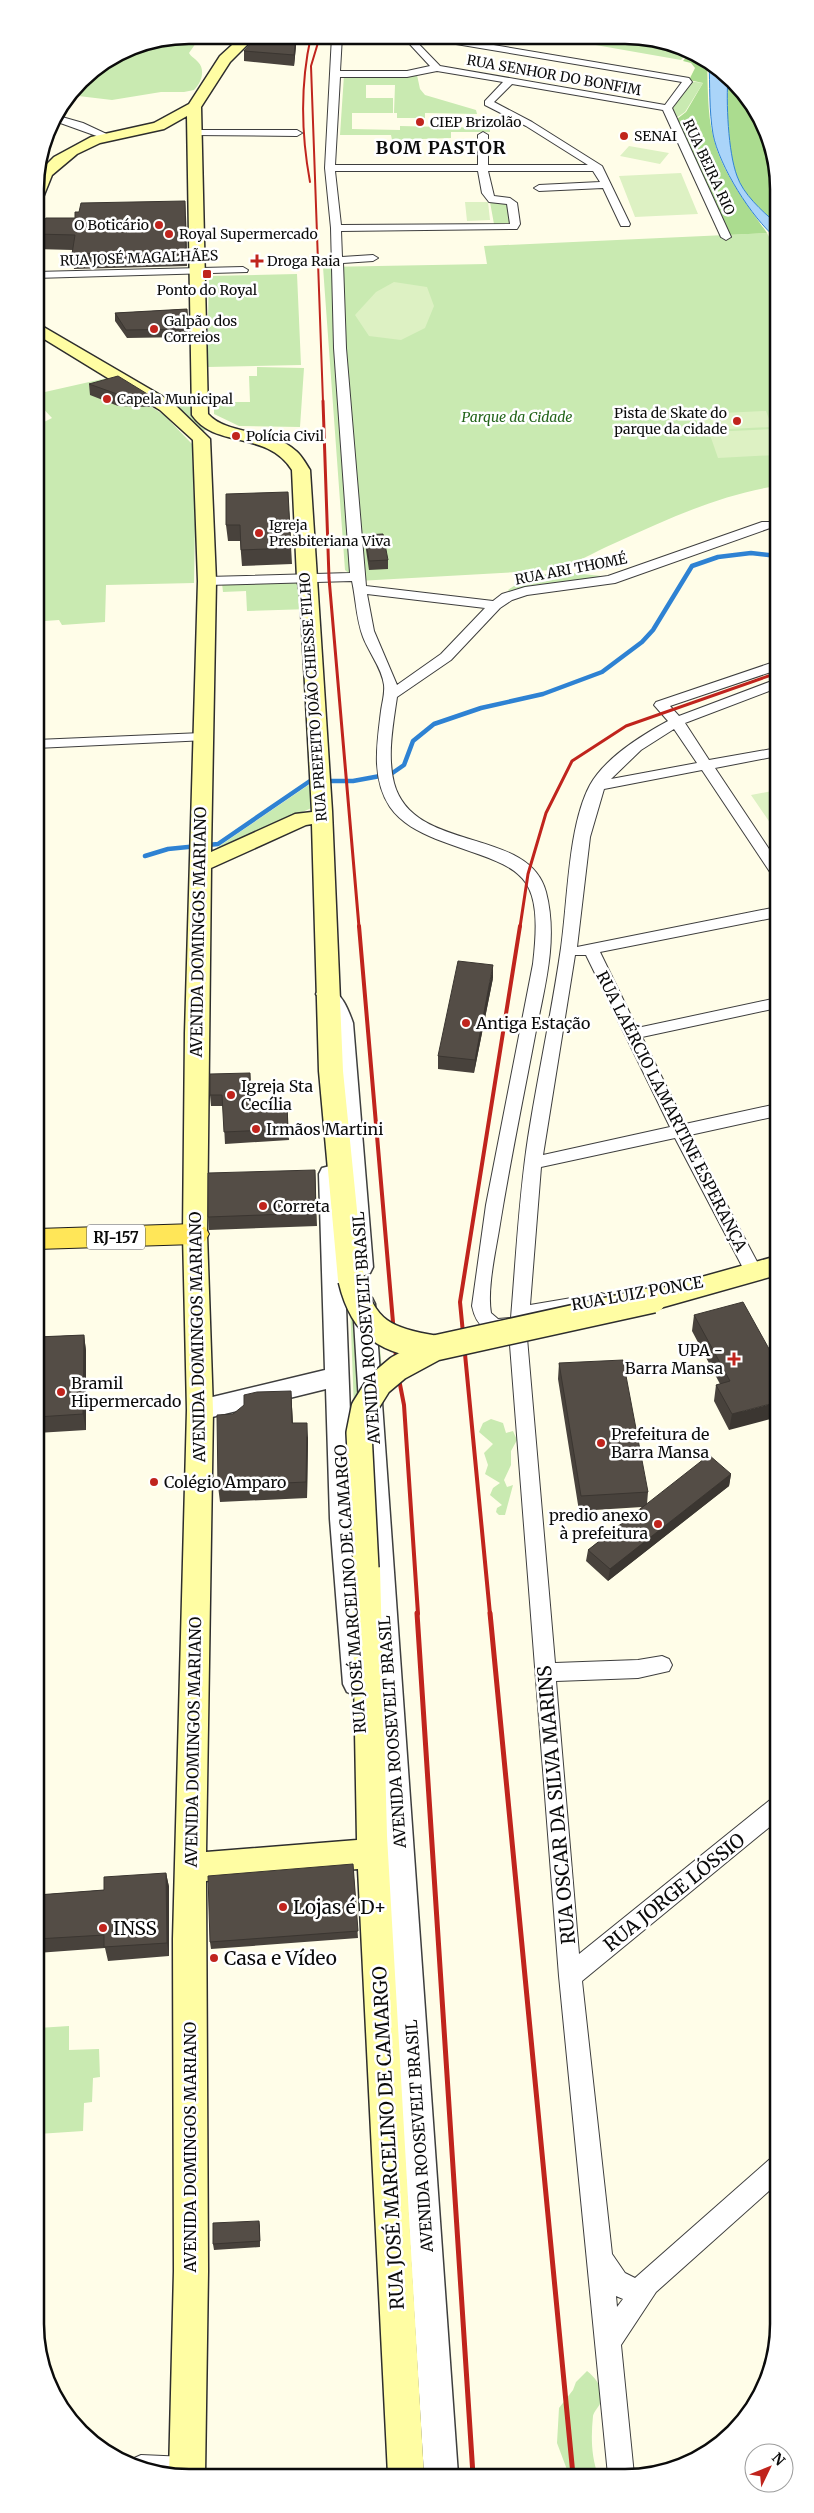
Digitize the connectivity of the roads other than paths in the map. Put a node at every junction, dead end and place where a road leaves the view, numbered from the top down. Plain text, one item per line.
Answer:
1 (241, 44) edge
2 (337, 44) edge
3 (419, 44) edge
4 (475, 44) edge
5 (437, 68) junction
6 (335, 74) junction
7 (510, 81) junction
8 (194, 107) junction
9 (667, 108) junction
10 (62, 120) edge
11 (174, 120) junction
12 (159, 126) junction
13 (186, 132) junction
14 (297, 133) dead end
15 (483, 135) dead end
16 (108, 137) junction
17 (330, 168) junction
18 (482, 168) junction
19 (598, 168) junction
20 (45, 174) edge
21 (607, 185) junction
22 (539, 188) dead end
23 (625, 224) dead end
24 (336, 228) junction
25 (726, 237) dead end
26 (373, 258) dead end
27 (337, 260) junction
28 (243, 270) dead end
29 (199, 271) junction
30 (44, 275) edge
31 (44, 333) edge
32 (200, 387) junction
33 (147, 394) junction
34 (220, 429) junction
35 (201, 439) junction
36 (766, 525) dead end
37 (306, 578) junction
38 (207, 581) junction
39 (358, 583) junction
40 (495, 605) junction
41 (770, 667) edge
42 (770, 685) edge
43 (391, 695) junction
44 (676, 721) junction
45 (202, 737) junction
46 (44, 744) edge
47 (770, 753) edge
48 (706, 764) junction
49 (597, 786) junction
50 (321, 817) junction
51 (201, 852) junction
52 (770, 861) edge
53 (770, 913) edge
54 (591, 949) junction
55 (568, 953) junction
56 (326, 994) junction
57 (770, 1004) edge
58 (632, 1034) junction
59 (331, 1070) junction
60 (770, 1112) edge
61 (680, 1131) junction
62 (533, 1163) junction
63 (195, 1234) junction
64 (44, 1239) edge
65 (766, 1270) edge
66 (519, 1319) junction
67 (435, 1348) junction
68 (336, 1370) junction
69 (200, 1402) junction
70 (662, 1665) dead end
71 (545, 1672) junction
72 (371, 1800) junction
73 (770, 1814) edge
74 (373, 1845) junction
75 (192, 1859) junction
76 (570, 1976) junction
77 (770, 2174) edge
78 (599, 2250) junction
79 (646, 2286) junction
80 (608, 2343) junction
81 (186, 2469) edge
82 (406, 2469) edge
83 (441, 2469) edge
84 (620, 2469) edge

1 - 8 main road
2 - 6 street, RUA LUIZ PONCE
3 - 5 street
4 - 9 street
5 - 6 street
5 - 7 street, RUA SENHOR DO BONFIM
6 - 17 street, RUA LUIZ PONCE
7 - 9 street, RUA SENHOR DO BONFIM
7 - 19 street
8 - 11 main road
8 - 13 main road
9 - 25 street, RUA BEIRA RIO
10 - 16 street
11 - 12 main road
11 - 13 main road
12 - 13 main road
12 - 16 main road
13 - 14 street
13 - 29 main road
15 - 18 street
16 - 20 main road
17 - 18 street
17 - 24 street, RUA LUIZ PONCE
18 - 19 street
18 - 24 street
19 - 21 street
21 - 22 street
21 - 23 street
24 - 27 street, RUA LUIZ PONCE
26 - 27 street
27 - 39 street, RUA LUIZ PONCE
28 - 29 street, RUA JOSÉ MAGALHÃES
29 - 30 street, RUA JOSÉ MAGALHÃES
29 - 32 main road
31 - 33 main road
32 - 33 main road
32 - 34 main road, RUA PREFEITO JOÃO CHIESSE FILHO
33 - 35 main road
34 - 35 main road
34 - 37 main road, RUA PREFEITO JOÃO CHIESSE FILHO
35 - 38 main road, AVENIDA DOMINGOS MARIANO
36 - 40 street, RUA ARI THOMÉ
37 - 38 street
37 - 39 street
37 - 50 main road, RUA PREFEITO JOÃO CHIESSE FILHO
38 - 45 main road, AVENIDA DOMINGOS MARIANO
39 - 40 street
39 - 43 street, RUA LUIZ PONCE
40 - 43 street, RUA ARI THOMÉ
41 - 44 street
42 - 44 street, RUA OSCAR DA SILVA MARINS
43 - 66 street, RUA LUIZ PONCE
44 - 48 street
44 - 49 street, RUA OSCAR DA SILVA MARINS
45 - 46 street
45 - 51 main road, AVENIDA DOMINGOS MARIANO
47 - 48 street
48 - 49 street
48 - 52 street
49 - 55 street, RUA OSCAR DA SILVA MARINS
50 - 51 main road
50 - 56 main road, RUA PREFEITO JOÃO CHIESSE FILHO
51 - 63 main road, AVENIDA DOMINGOS MARIANO
53 - 54 street
54 - 55 street
54 - 58 street, RUA LAÉRCIO LAMARTINE ESPERANÇA
55 - 62 street, RUA OSCAR DA SILVA MARINS
56 - 59 main road, RUA PREFEITO JOÃO CHIESSE FILHO
56 - 83 street, AVENIDA ROOSEVELT BRASIL
57 - 58 street
58 - 61 street, RUA LAÉRCIO LAMARTINE ESPERANÇA
59 - 67 main road, RUA PREFEITO JOÃO CHIESSE FILHO, bridge
59 - 68 street, RUA PREFEITO JOÃO CHIESSE FILHO
60 - 61 street
61 - 62 street
61 - 65 street, RUA LAÉRCIO LAMARTINE ESPERANÇA
62 - 66 street, RUA OSCAR DA SILVA MARINS
63 - 64 main road, RJ-157
63 - 69 main road, AVENIDA DOMINGOS MARIANO
65 - 66 street, RUA LUIZ PONCE
65 - 67 main road, RUA LUIZ PONCE, bridge
66 - 71 street, RUA OSCAR DA SILVA MARINS
67 - 72 main road, RUA JOSÉ MARCELINO DE CAMARGO, bridge
68 - 69 street
68 - 72 street, RUA JOSÉ MARCELINO DE CAMARGO
69 - 75 main road, AVENIDA DOMINGOS MARIANO
70 - 71 street
71 - 76 street, RUA OSCAR DA SILVA MARINS
72 - 74 main road, RUA JOSÉ MARCELINO DE CAMARGO
73 - 76 street, RUA JORGE LÓSSIO
74 - 75 main road
74 - 82 main road, RUA JOSÉ MARCELINO DE CAMARGO
75 - 81 main road, AVENIDA DOMINGOS MARIANO
76 - 78 street, RUA OSCAR DA SILVA MARINS
77 - 79 street
78 - 79 street
78 - 80 street, RUA OSCAR DA SILVA MARINS
79 - 80 street
80 - 84 street, RUA OSCAR DA SILVA MARINS

